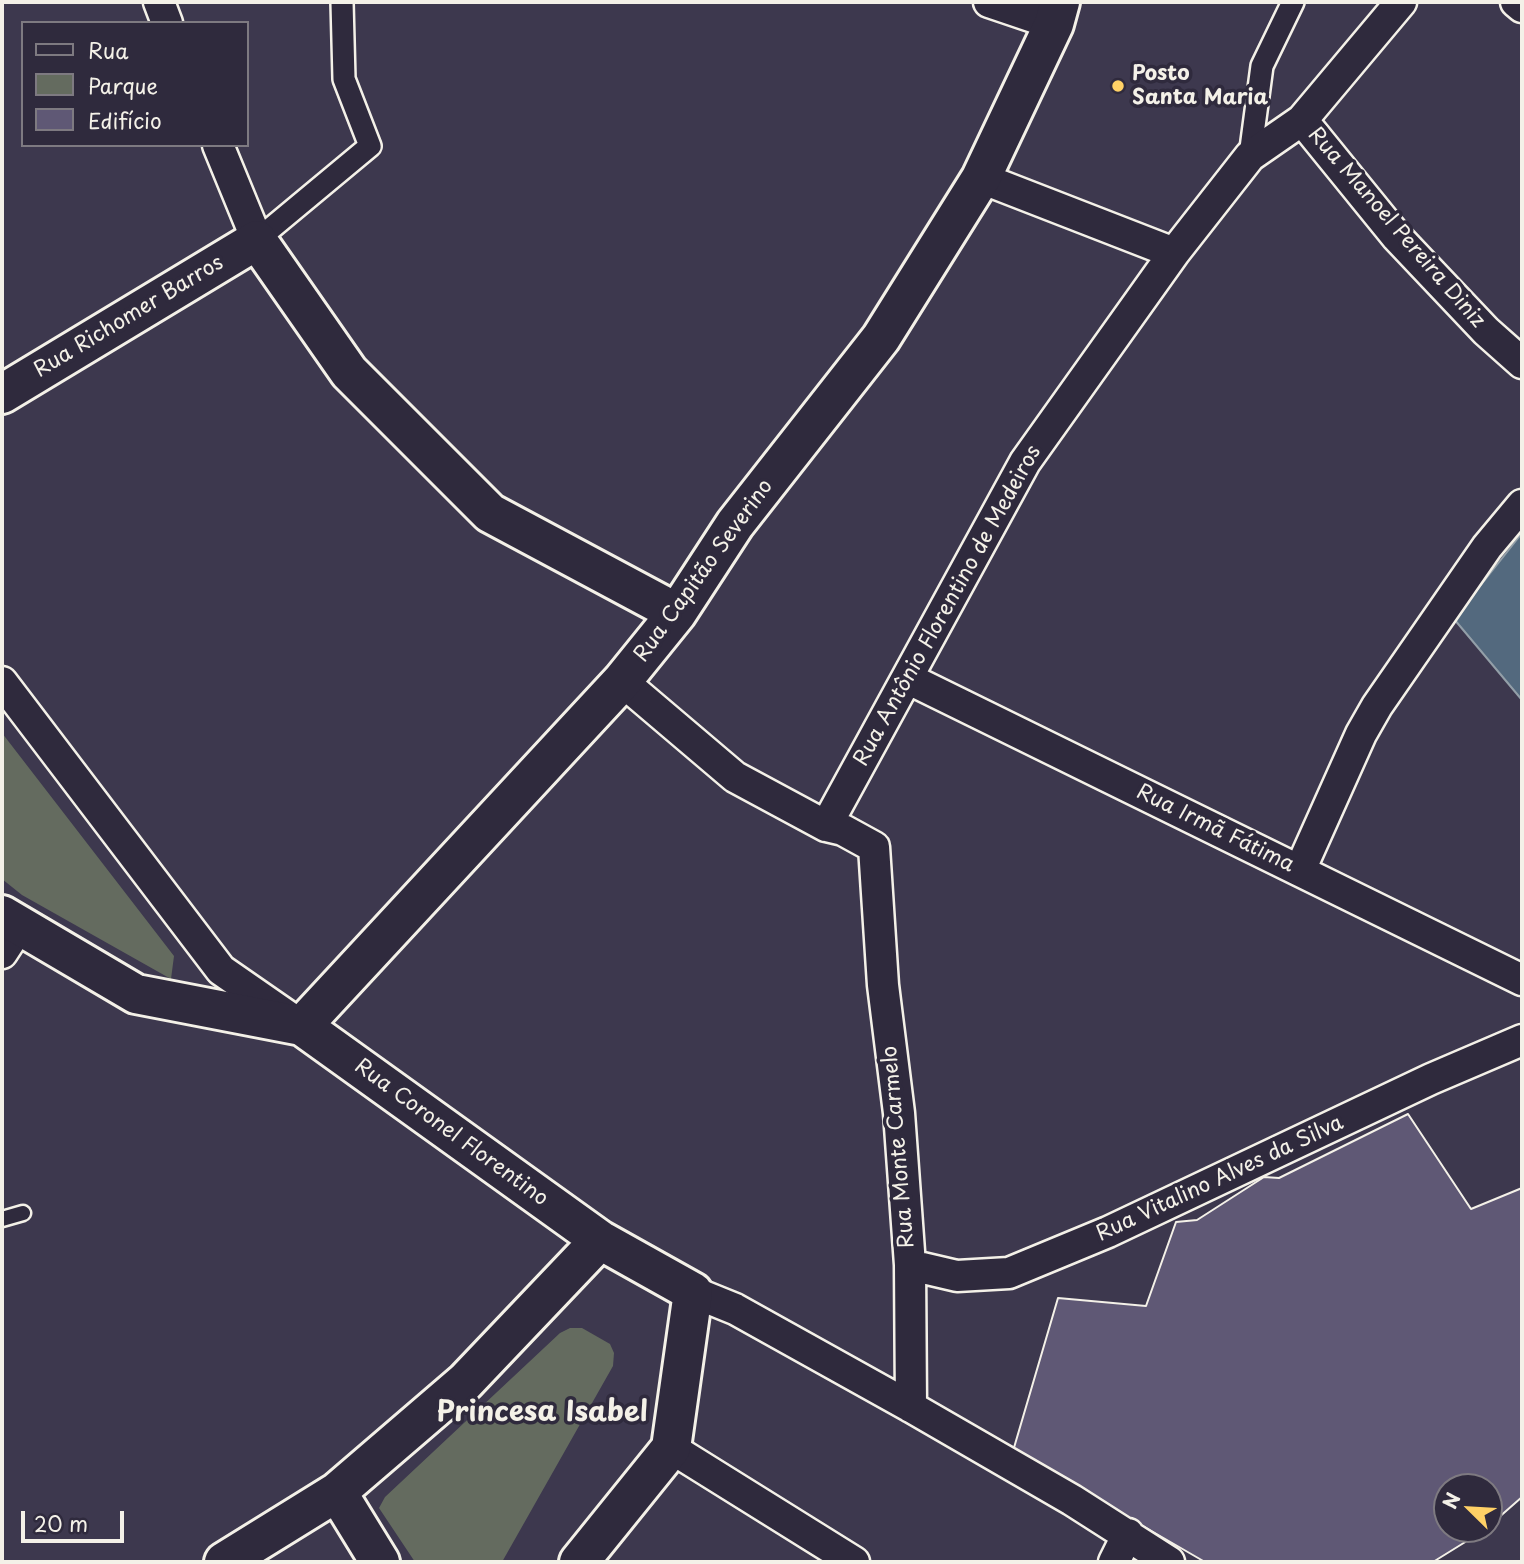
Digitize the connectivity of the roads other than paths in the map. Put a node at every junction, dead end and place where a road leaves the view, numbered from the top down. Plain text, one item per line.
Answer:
1 (159, 2) edge
2 (342, 2) edge
3 (989, 2) edge
4 (1293, 2) edge
5 (1401, 2) edge
6 (1516, 2) edge
7 (1522, 7) edge
8 (1057, 13) edge
9 (166, 21) edge
10 (1302, 120) junction
11 (219, 147) edge
12 (1250, 156) junction
13 (981, 178) junction
14 (257, 240) junction
15 (1174, 253) junction
16 (1522, 363) edge
17 (2, 394) edge
18 (1522, 505) edge
19 (677, 613) junction
20 (907, 678) junction
21 (622, 681) junction
22 (2, 682) edge
23 (826, 826) junction
24 (1300, 870) junction
25 (7, 932) edge
26 (1522, 980) edge
27 (302, 1027) junction
28 (1522, 1040) edge
29 (23, 1213) dead end
30 (2, 1219) edge
31 (600, 1240) junction
32 (910, 1265) junction
33 (693, 1292) junction
34 (911, 1407) junction
35 (671, 1448) junction
36 (337, 1492) junction
37 (1128, 1534) junction
38 (224, 1562) edge
39 (380, 1562) edge
40 (579, 1562) edge
41 (854, 1562) edge
42 (1114, 1562) edge
43 (1169, 1562) edge

1 - 9 street
2 - 14 street
3 - 8 street
4 - 12 street
5 - 10 street, Rua Antônio Florentino de Medeiros
6 - 7 street
8 - 13 main road, Rua Capitão Severino
10 - 12 street, Rua Antônio Florentino de Medeiros
10 - 16 street, Rua Manoel Pereira Diniz
11 - 14 street
12 - 15 street, Rua Antônio Florentino de Medeiros
13 - 15 street
13 - 19 main road, Rua Capitão Severino
14 - 17 main road, Rua Richomer Barros
14 - 19 main road
15 - 20 street, Rua Antônio Florentino de Medeiros
18 - 24 street
19 - 21 main road, Rua Capitão Severino
20 - 23 street, Rua Antônio Florentino de Medeiros
20 - 24 street, Rua Irmã Fátima
21 - 23 street
21 - 27 main road, Rua Capitão Severino
22 - 27 street
23 - 32 street, Rua Monte Carmelo
24 - 26 street, Rua Irmã Fátima
25 - 27 main road
27 - 31 main road, Rua Coronel Florentino
28 - 32 street, Rua Vitalino Alves da Silva
29 - 30 lane
31 - 33 main road, Rua Coronel Florentino
31 - 36 main road
32 - 34 street, Rua Monte Carmelo
33 - 34 street
33 - 35 main road
34 - 37 street
35 - 40 main road
35 - 41 street
36 - 38 main road
36 - 39 main road
37 - 42 street
37 - 43 street

